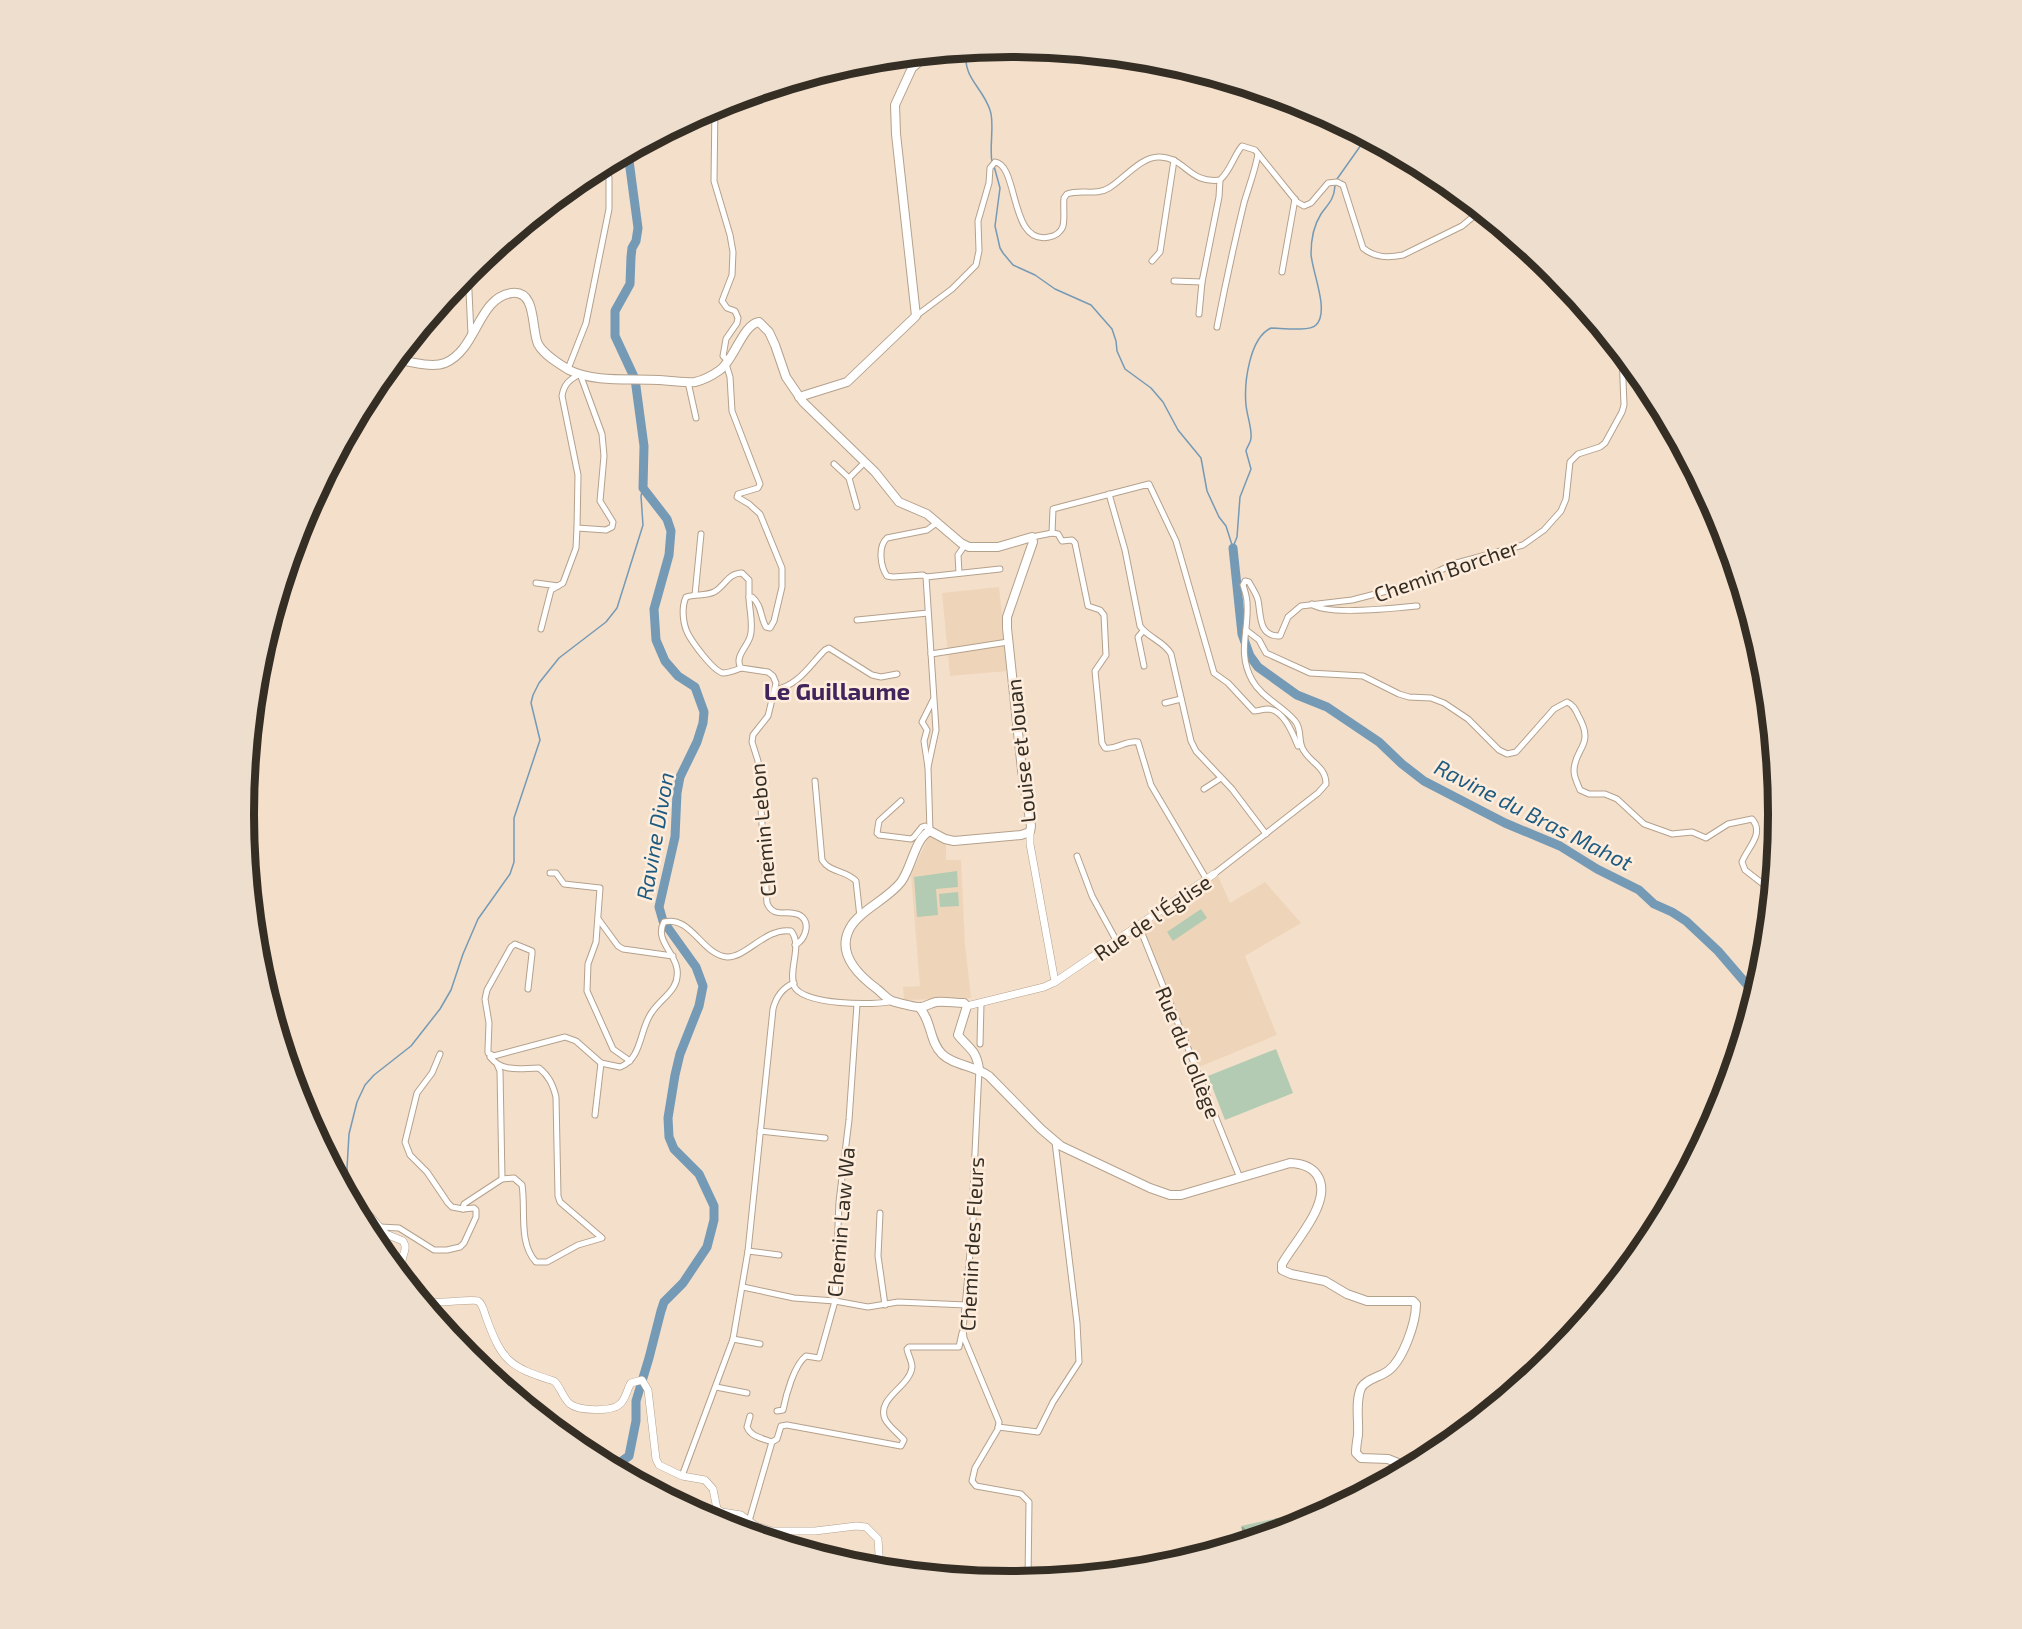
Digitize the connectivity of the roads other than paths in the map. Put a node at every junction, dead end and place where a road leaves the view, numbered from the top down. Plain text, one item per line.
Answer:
1 (918, 62) edge
2 (715, 118) edge
3 (1258, 154) junction
4 (1174, 160) junction
5 (607, 174) edge
6 (1220, 180) junction
7 (1295, 200) junction
8 (1474, 216) edge
9 (1152, 261) dead end
10 (1282, 272) dead end
11 (1174, 281) dead end
12 (1202, 282) junction
13 (469, 286) edge
14 (1199, 314) dead end
15 (916, 316) junction
16 (1217, 327) dead end
17 (471, 339) junction
18 (405, 360) edge
19 (727, 362) junction
20 (1623, 368) edge
21 (568, 369) junction
22 (580, 374) junction
23 (688, 382) junction
24 (799, 398) junction
25 (696, 418) dead end
26 (865, 462) junction
27 (834, 464) dead end
28 (849, 478) junction
29 (1109, 494) junction
30 (857, 507) dead end
31 (938, 522) junction
32 (577, 528) junction
33 (1052, 533) junction
34 (701, 534) dead end
35 (1032, 537) junction
36 (965, 545) junction
37 (999, 569) dead end
38 (959, 573) junction
39 (926, 577) junction
40 (536, 583) dead end
41 (558, 586) junction
42 (695, 595) junction
43 (749, 597) junction
44 (1312, 604) junction
45 (1417, 606) dead end
46 (928, 612) junction
47 (857, 620) dead end
48 (540, 629) dead end
49 (1143, 631) junction
50 (1246, 633) junction
51 (1008, 642) junction
52 (931, 654) junction
53 (1144, 666) dead end
54 (741, 668) junction
55 (897, 674) dead end
56 (775, 690) junction
57 (934, 698) junction
58 (1181, 699) junction
59 (1165, 703) dead end
60 (1304, 753) junction
61 (928, 767) junction
62 (1221, 778) junction
63 (815, 781) dead end
64 (1204, 789) dead end
65 (901, 801) dead end
66 (930, 831) junction
67 (1030, 832) junction
68 (1266, 834) junction
69 (1077, 856) dead end
70 (550, 873) dead end
71 (1214, 874) joint
72 (1207, 880) junction
73 (1765, 885) edge
74 (860, 917) junction
75 (599, 920) junction
76 (1139, 926) junction
77 (1116, 940) junction
78 (795, 945) junction
79 (674, 956) junction
80 (1055, 982) junction
81 (794, 983) junction
82 (528, 989) dead end
83 (892, 1001) junction
84 (981, 1003) junction
85 (857, 1004) junction
86 (968, 1006) junction
87 (919, 1007) junction
88 (980, 1044) dead end
89 (440, 1054) dead end
90 (492, 1055) junction
91 (630, 1061) junction
92 (496, 1063) junction
93 (601, 1063) junction
94 (979, 1069) junction
95 (594, 1115) dead end
96 (760, 1131) junction
97 (825, 1138) dead end
98 (1055, 1140) junction
99 (1240, 1178) junction
100 (502, 1179) junction
101 (463, 1209) junction
102 (880, 1213) dead end
103 (369, 1216) edge
104 (380, 1227) junction
105 (748, 1251) junction
106 (779, 1255) dead end
107 (405, 1268) edge
108 (743, 1287) junction
109 (431, 1301) edge
110 (834, 1301) junction
111 (885, 1305) junction
112 (966, 1305) junction
113 (963, 1329) junction
114 (733, 1339) junction
115 (760, 1344) dead end
116 (716, 1387) junction
117 (747, 1393) dead end
118 (777, 1412) dead end
119 (750, 1416) dead end
120 (998, 1427) junction
121 (772, 1442) junction
122 (1401, 1464) edge
123 (682, 1476) junction
124 (749, 1521) junction
125 (879, 1560) edge
126 (1028, 1571) edge

1 - 15 main road
2 - 19 street
3 - 6 street
3 - 7 street
3 - 16 street
4 - 6 street
4 - 9 street
4 - 15 street
5 - 21 street
6 - 12 street
7 - 8 street
7 - 10 street
11 - 12 street
12 - 14 street
13 - 17 street
15 - 24 main road
17 - 18 main road
17 - 21 main road
19 - 23 main road
19 - 24 main road
19 - 43 street
20 - 44 street, Chemin Borcher
21 - 22 main road
22 - 23 main road
22 - 32 street
22 - 32 street
23 - 25 street
24 - 26 main road
26 - 28 street
26 - 31 main road
27 - 28 street
28 - 30 street
29 - 33 street
29 - 49 street
29 - 60 street
31 - 36 main road
31 - 39 street
32 - 41 street
33 - 35 street
33 - 72 street
34 - 42 street
35 - 36 main road
35 - 51 main road, Louise et Jouan
36 - 38 street
37 - 38 street
38 - 39 street
39 - 46 street
40 - 41 street
41 - 48 street
42 - 43 street
42 - 54 street
43 - 54 street
44 - 45 street
44 - 50 street, Chemin Borcher
46 - 47 street
46 - 52 street
49 - 53 street
49 - 58 street
50 - 60 street
50 - 73 street
51 - 52 street
51 - 67 main road, Louise et Jouan
52 - 57 street
54 - 56 street
55 - 56 street
56 - 78 street, Chemin Lebon
57 - 61 street
57 - 61 street
58 - 59 street
58 - 62 street
60 - 68 street, Rue de l'Église
61 - 66 street
62 - 64 street
62 - 68 street
63 - 74 street
65 - 66 street
66 - 67 main road, Louise et Jouan
66 - 74 main road
67 - 80 street
68 - 71 street, Rue de l'Église
69 - 77 street
70 - 75 street
71 - 72 street, Rue de l'Église
72 - 76 street, Rue de l'Église
74 - 83 main road
75 - 79 street
75 - 91 street
76 - 77 street, Rue de l'Église
76 - 99 street, Rue du Collège
77 - 80 street, Rue de l'Église
78 - 79 street
78 - 81 street
79 - 91 street
80 - 84 street, Rue de l'Église
81 - 85 street
81 - 96 street
82 - 90 street
83 - 85 street
83 - 87 main road
84 - 86 street, Rue de l'Église
84 - 88 street
85 - 110 street, Chemin Law Wa
86 - 87 main road
86 - 94 main road
87 - 94 main road
89 - 101 street
90 - 92 street
90 - 93 street
91 - 93 street
92 - 100 street
92 - 100 street
93 - 95 street
94 - 98 main road
94 - 112 street, Chemin des Fleurs
96 - 97 street
96 - 105 street
98 - 99 main road
98 - 120 street
99 - 122 main road
100 - 101 street
101 - 104 street
102 - 111 street
103 - 104 street
104 - 107 street
105 - 106 street
105 - 108 street
108 - 110 street
108 - 114 street
109 - 123 street
110 - 111 street
110 - 118 street, Chemin Law Wa
111 - 112 street
112 - 113 street, Chemin des Fleurs
113 - 120 street, Chemin des Fleurs
113 - 121 street
114 - 115 street
114 - 116 street
116 - 117 street
116 - 123 street
119 - 121 street
120 - 126 street
121 - 124 street
123 - 124 street
124 - 125 street

